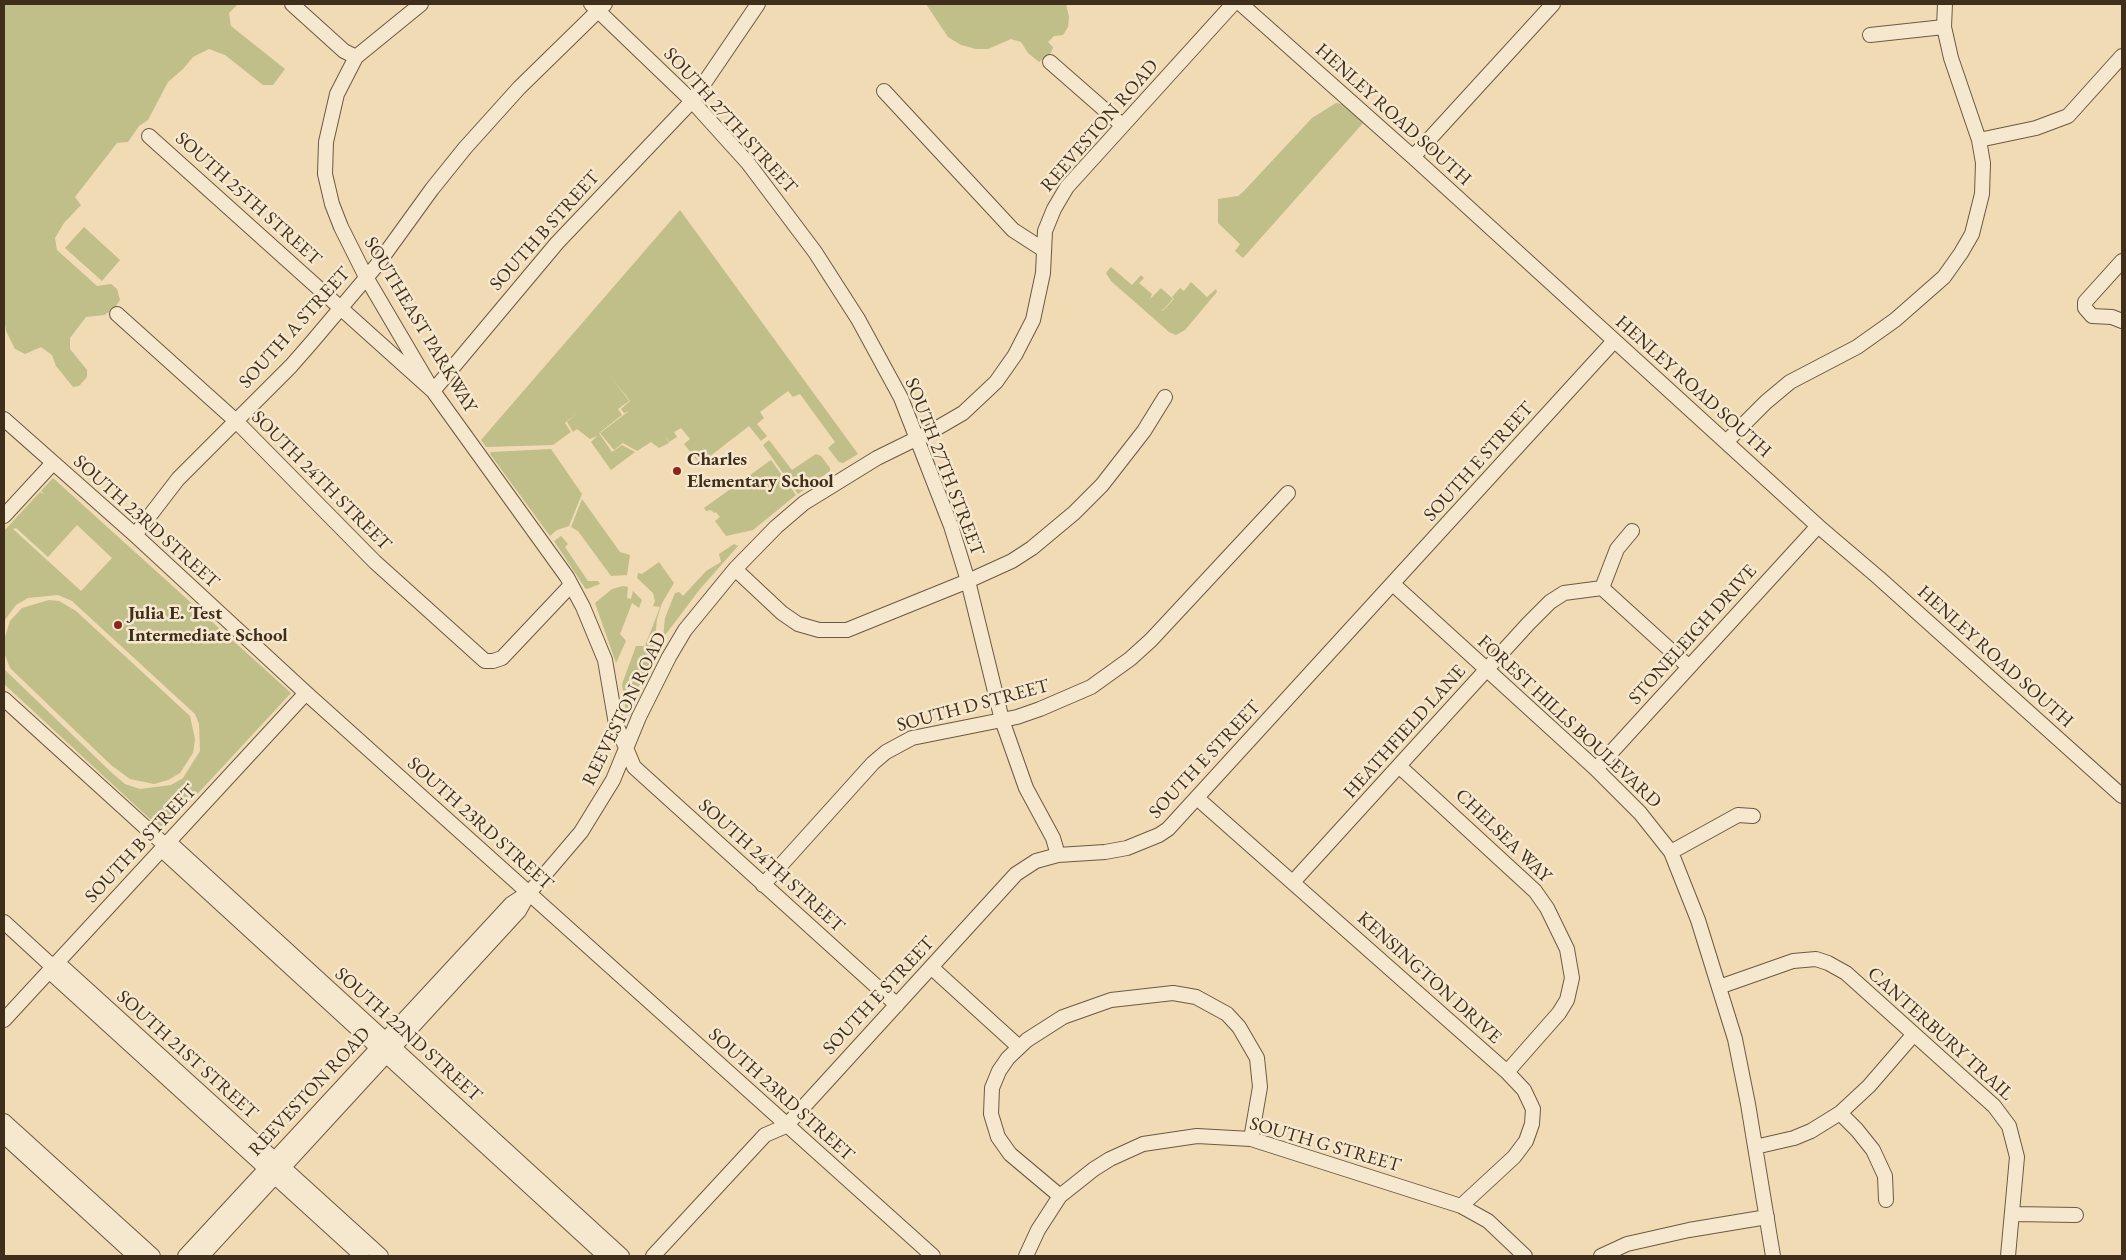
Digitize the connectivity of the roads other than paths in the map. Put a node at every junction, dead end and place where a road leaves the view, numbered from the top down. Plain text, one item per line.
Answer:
1 (292, 4) edge
2 (421, 4) edge
3 (758, 4) edge
4 (1233, 4) edge
5 (1241, 4) edge
6 (1554, 4) edge
7 (1945, 4) edge
8 (598, 6) edge
9 (1944, 27) junction
10 (1870, 35) dead end
11 (356, 57) junction
12 (2121, 59) edge
13 (1050, 62) dead end
14 (884, 91) dead end
15 (692, 101) junction
16 (1122, 125) junction
17 (149, 136) dead end
18 (1979, 140) junction
19 (1413, 157) junction
20 (1044, 250) junction
21 (2122, 261) edge
22 (366, 276) junction
23 (340, 307) junction
24 (118, 314) dead end
25 (2122, 321) edge
26 (1614, 341) junction
27 (433, 391) junction
28 (1165, 398) dead end
29 (4, 419) edge
30 (236, 421) junction
31 (917, 439) junction
32 (1726, 442) junction
33 (52, 464) junction
34 (1288, 492) dead end
35 (4, 516) edge
36 (1818, 526) junction
37 (1632, 531) dead end
38 (135, 535) junction
39 (734, 569) junction
40 (968, 581) junction
41 (571, 584) junction
42 (1393, 584) junction
43 (1602, 588) junction
44 (1689, 667) junction
45 (1487, 669) junction
46 (306, 693) junction
47 (4, 698) edge
48 (1002, 720) junction
49 (626, 752) junction
50 (1399, 766) junction
51 (1596, 769) junction
52 (2122, 796) edge
53 (1197, 798) junction
54 (1753, 816) dead end
55 (166, 846) junction
56 (1671, 852) junction
57 (1058, 855) junction
58 (1293, 882) junction
59 (764, 885) junction
60 (529, 893) junction
61 (4, 922) edge
62 (53, 967) junction
63 (931, 967) junction
64 (1718, 988) junction
65 (897, 1005) junction
66 (4, 1020) edge
67 (1914, 1034) junction
68 (386, 1047) junction
69 (1019, 1047) junction
70 (1507, 1072) junction
71 (1840, 1114) junction
72 (4, 1121) edge
73 (786, 1126) junction
74 (4, 1136) edge
75 (1251, 1139) junction
76 (1755, 1147) junction
77 (274, 1168) junction
78 (1060, 1196) junction
79 (1886, 1200) dead end
80 (1461, 1206) junction
81 (2013, 1214) junction
82 (2076, 1215) dead end
83 (1767, 1217) junction
84 (136, 1256) edge
85 (153, 1256) edge
86 (185, 1256) edge
87 (202, 1256) edge
88 (362, 1256) edge
89 (381, 1256) edge
90 (605, 1256) edge
91 (622, 1256) edge
92 (653, 1256) edge
93 (932, 1256) edge
94 (1026, 1256) edge
95 (1525, 1256) edge
96 (1601, 1256) edge
97 (1772, 1256) edge
98 (2008, 1256) edge

1 - 11 street
2 - 11 street, SOUTHEAST PARKWAY
3 - 15 street, SOUTH B STREET
4 - 16 street, REEVESTON ROAD
5 - 19 street, HENLEY ROAD SOUTH
6 - 19 street
7 - 9 street
8 - 15 street, SOUTH 27TH STREET
8 - 22 street, SOUTH A STREET
9 - 10 street
9 - 18 street
11 - 22 street, SOUTHEAST PARKWAY
12 - 18 street
13 - 16 street
14 - 20 street
15 - 27 street, SOUTH B STREET
15 - 31 street, SOUTH 27TH STREET
16 - 20 street, REEVESTON ROAD
17 - 23 street, SOUTH 25TH STREET
18 - 32 street
19 - 26 street, HENLEY ROAD SOUTH
20 - 31 street, REEVESTON ROAD
21 - 25 street
22 - 23 street, SOUTH A STREET
22 - 27 street, SOUTHEAST PARKWAY
23 - 27 street, SOUTH 25TH STREET
23 - 30 street, SOUTH A STREET
24 - 30 street, SOUTH 24TH STREET
26 - 32 street, HENLEY ROAD SOUTH
26 - 42 street, SOUTH E STREET
27 - 41 street, SOUTHEAST PARKWAY
28 - 40 street
29 - 33 street, SOUTH 23RD STREET
30 - 38 street, SOUTH A STREET
30 - 41 street, SOUTH 24TH STREET
31 - 39 street, REEVESTON ROAD
31 - 40 street, SOUTH 27TH STREET
32 - 36 street, HENLEY ROAD SOUTH
33 - 35 street
33 - 38 street, SOUTH 23RD STREET
34 - 48 street, SOUTH D STREET
36 - 44 street, STONELEIGH DRIVE
36 - 52 street, HENLEY ROAD SOUTH
37 - 43 street
38 - 46 street, SOUTH 23RD STREET
39 - 40 street
39 - 49 street, REEVESTON ROAD
40 - 48 street, SOUTH 27TH STREET
41 - 49 street, SOUTHEAST PARKWAY
42 - 45 street, FOREST HILLS BOULEVARD
42 - 53 street, SOUTH E STREET
43 - 44 street
43 - 45 street, HEATHFIELD LANE
44 - 51 street, STONELEIGH DRIVE
45 - 50 street, HEATHFIELD LANE
45 - 51 street, FOREST HILLS BOULEVARD
46 - 55 street, SOUTH B STREET
46 - 60 street, SOUTH 23RD STREET
47 - 55 street, SOUTH 22ND STREET
48 - 57 street, SOUTH 27TH STREET
48 - 59 street, SOUTH D STREET
49 - 59 street, SOUTH 24TH STREET
49 - 60 street, REEVESTON ROAD
50 - 58 street, HEATHFIELD LANE
50 - 70 street, CHELSEA WAY
51 - 56 street, FOREST HILLS BOULEVARD
53 - 57 street, SOUTH E STREET
53 - 58 street, KENSINGTON DRIVE
54 - 56 street
55 - 62 street, SOUTH B STREET
55 - 68 street, SOUTH 22ND STREET
56 - 64 street, FOREST HILLS BOULEVARD
57 - 63 street, SOUTH E STREET
58 - 70 street, KENSINGTON DRIVE
59 - 65 street, SOUTH 24TH STREET
60 - 68 street, REEVESTON ROAD
60 - 73 street, SOUTH 23RD STREET
61 - 62 street, SOUTH 21ST STREET
62 - 66 street, SOUTH B STREET
62 - 77 street, SOUTH 21ST STREET
63 - 65 street, SOUTH E STREET
63 - 69 street
64 - 67 street, CANTERBURY TRAIL
64 - 76 street, FOREST HILLS BOULEVARD
65 - 73 street, SOUTH E STREET
67 - 71 street
67 - 81 street, CANTERBURY TRAIL
68 - 77 street, REEVESTON ROAD
68 - 90 street, SOUTH 22ND STREET
68 - 91 street, SOUTH 22ND STREET
69 - 75 street
69 - 78 street
70 - 80 street, KENSINGTON DRIVE
71 - 76 street
71 - 79 street
72 - 85 street
73 - 92 street, SOUTH E STREET
73 - 93 street, SOUTH 23RD STREET
74 - 84 street
75 - 78 street, SOUTH G STREET
75 - 80 street, SOUTH G STREET
76 - 83 street, FOREST HILLS BOULEVARD
77 - 86 street, REEVESTON ROAD
77 - 87 street, REEVESTON ROAD
77 - 88 street, SOUTH 21ST STREET
77 - 89 street, SOUTH 21ST STREET
78 - 94 street, SOUTH G STREET
80 - 95 street, SOUTH G STREET
81 - 82 street
81 - 98 street, CANTERBURY TRAIL
83 - 96 street
83 - 97 street, FOREST HILLS BOULEVARD

